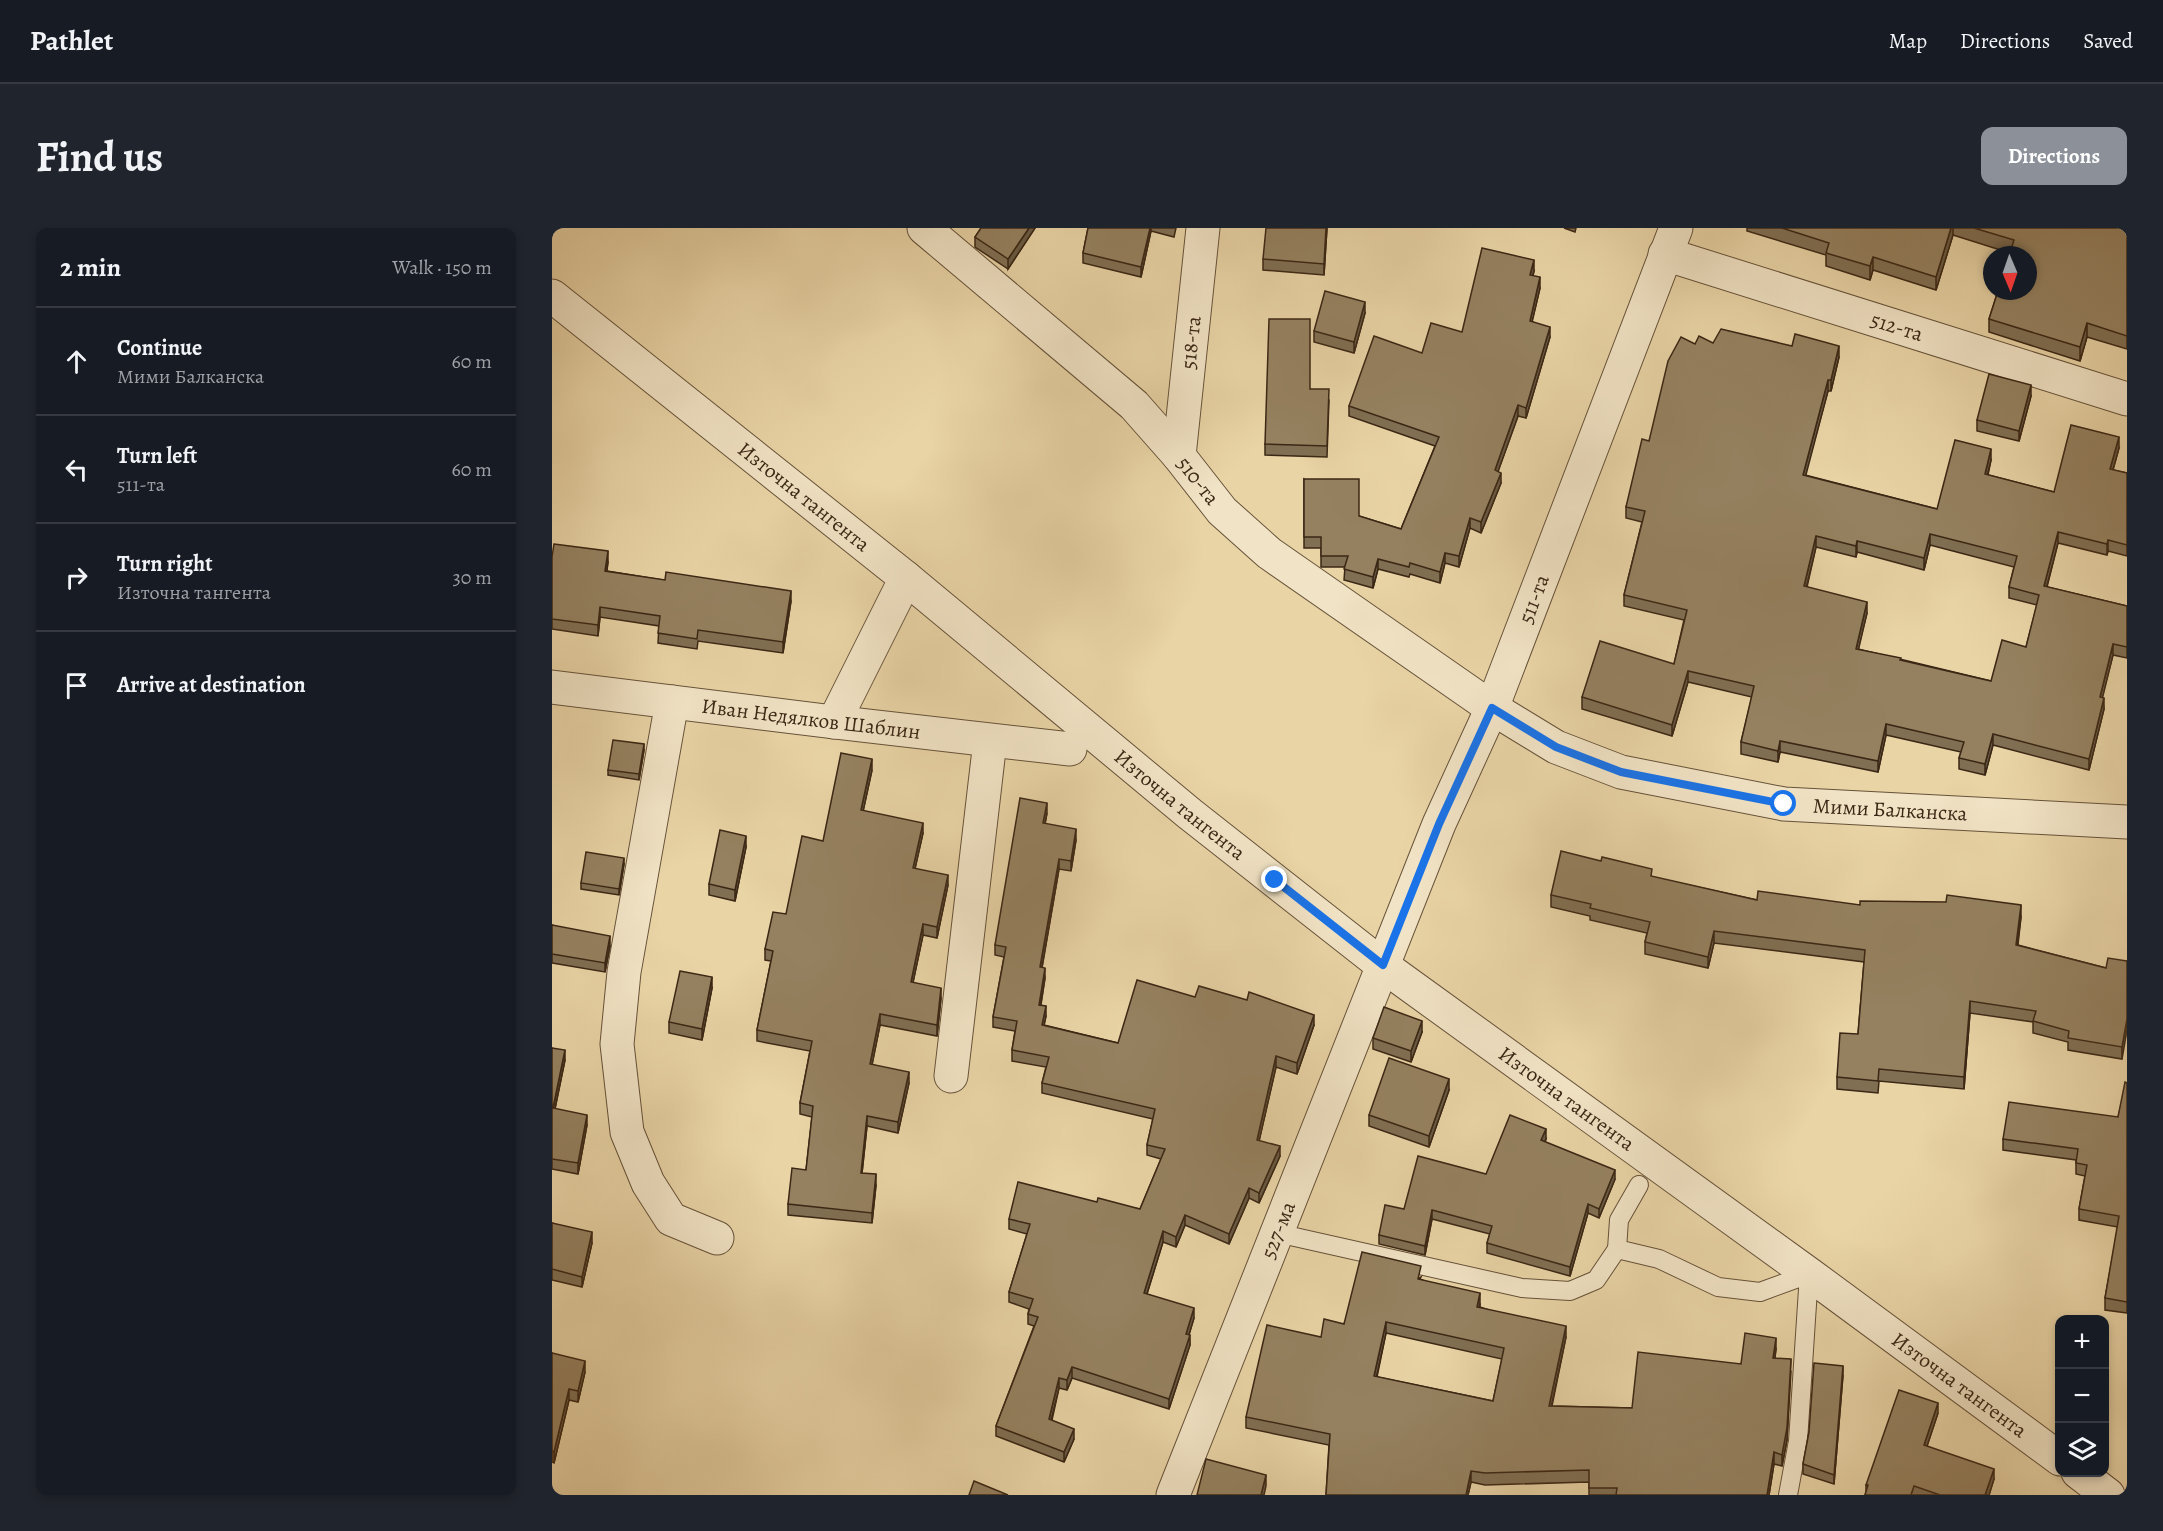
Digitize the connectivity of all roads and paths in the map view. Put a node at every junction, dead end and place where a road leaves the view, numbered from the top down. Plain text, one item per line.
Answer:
1 (924, 228) edge
2 (1203, 228) edge
3 (1671, 241) edge
4 (552, 296) edge
5 (2127, 399) edge
6 (1179, 456) junction
7 (906, 578) junction
8 (552, 687) edge
9 (672, 702) junction
10 (1492, 708) junction
11 (834, 722) junction
12 (990, 741) junction
13 (1070, 749) dead end
14 (2127, 822) edge
15 (1383, 965) junction
16 (951, 1076) dead end
17 (1639, 1185) dead end
18 (1277, 1233) junction
19 (717, 1238) dead end
20 (1617, 1249) junction
21 (1809, 1274) junction
22 (2055, 1455) edge
23 (2083, 1477) edge
24 (1173, 1495) edge
25 (1788, 1495) edge
26 (2108, 1495) edge

1 - 6 street, 510-та
2 - 6 street, 518-та
3 - 5 street, 512-та
3 - 10 street, 511-та
4 - 7 street, Източна тангента
6 - 10 street, 510-та
7 - 11 street
7 - 15 street, Източна тангента
8 - 9 street, Иван Недялков Шаблин
9 - 11 street, Иван Недялков Шаблин
9 - 19 street
10 - 14 street, Мими Балканска
10 - 15 street, 511-та
11 - 12 street, Иван Недялков Шаблин
12 - 13 street, Иван Недялков Шаблин
12 - 16 street
15 - 18 street, 527-ма
15 - 21 street, Източна тангента
17 - 20 lane
18 - 20 lane
18 - 24 street, 527-ма
20 - 21 lane
21 - 22 street, Източна тангента
21 - 25 lane
23 - 26 street

